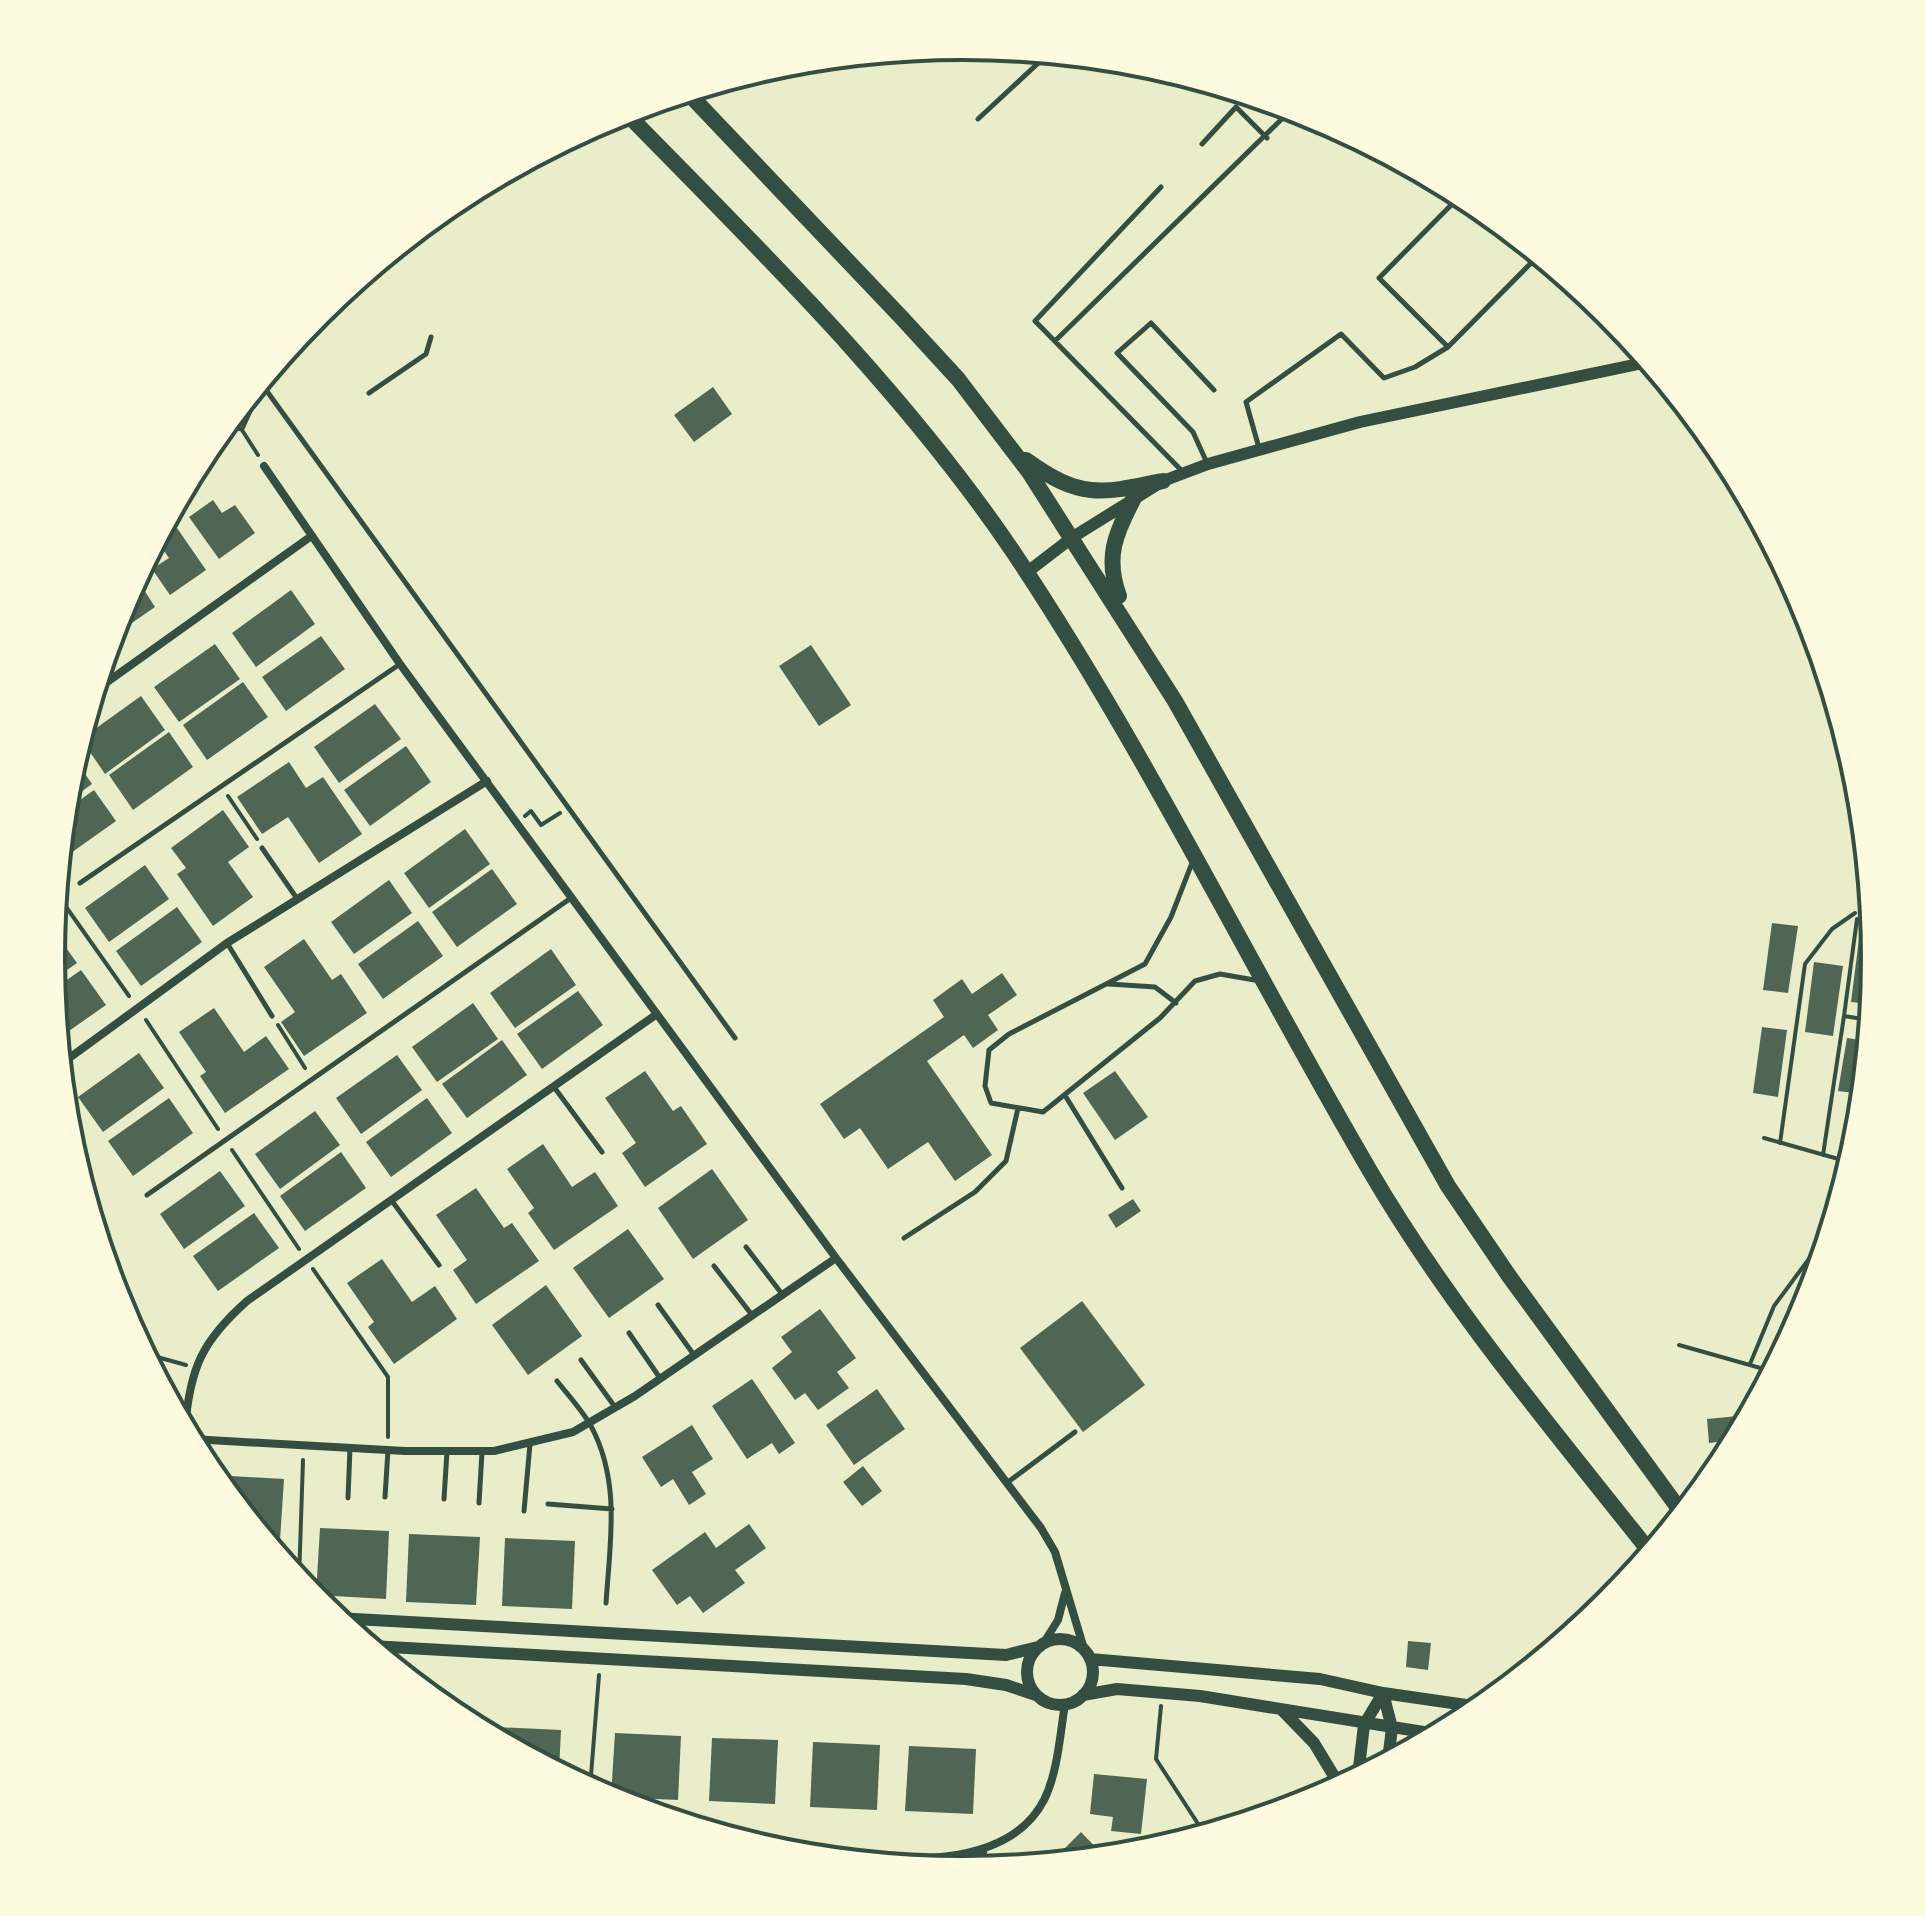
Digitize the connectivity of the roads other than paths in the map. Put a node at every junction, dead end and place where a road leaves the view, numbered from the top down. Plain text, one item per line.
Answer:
1 (1038, 64) edge
2 (696, 101) edge
3 (978, 119) dead end
4 (1283, 119) edge
5 (635, 122) edge
6 (1267, 138) junction
7 (1202, 144) dead end
8 (1161, 187) dead end
9 (1452, 205) edge
10 (1531, 263) edge
11 (431, 337) dead end
12 (1055, 341) junction
13 (1448, 347) junction
14 (1637, 364) edge
15 (1214, 390) dead end
16 (267, 391) edge
17 (369, 393) dead end
18 (1259, 448) junction
19 (1013, 451) junction
20 (1208, 464) junction
21 (264, 466) road end
22 (1183, 472) junction
23 (1163, 481) junction
24 (1133, 500) junction
25 (310, 537) junction
26 (1073, 537) junction
27 (1026, 573) junction
28 (1131, 628) junction
29 (400, 664) junction
30 (110, 680) edge
31 (487, 781) junction
32 (262, 848) road end
33 (1194, 858) junction
34 (80, 883) dead end
35 (572, 897) junction
36 (298, 900) junction
37 (227, 943) junction
38 (1264, 982) junction
39 (1108, 984) junction
40 (1176, 1003) junction
41 (657, 1014) junction
42 (272, 1016) road end
43 (735, 1038) dead end
44 (71, 1057) edge
45 (554, 1087) junction
46 (1066, 1097) junction
47 (1018, 1108) junction
48 (602, 1152) dead end
49 (1122, 1188) dead end
50 (147, 1195) dead end
51 (392, 1201) junction
52 (904, 1238) dead end
53 (746, 1247) dead end
54 (836, 1258) junction
55 (439, 1265) dead end
56 (714, 1266) dead end
57 (782, 1295) junction
58 (658, 1305) dead end
59 (752, 1315) junction
60 (629, 1333) dead end
61 (694, 1355) junction
62 (581, 1360) dead end
63 (660, 1378) junction
64 (557, 1381) dead end
65 (616, 1408) junction
66 (188, 1411) edge
67 (590, 1424) junction
68 (1075, 1432) dead end
69 (205, 1440) edge
70 (530, 1444) junction
71 (350, 1448) junction
72 (388, 1450) junction
73 (447, 1451) junction
74 (483, 1451) junction
75 (1008, 1482) junction
76 (1606, 1496) junction
77 (385, 1497) dead end
78 (348, 1498) dead end
79 (444, 1499) dead end
80 (479, 1503) dead end
81 (548, 1504) dead end
82 (1676, 1504) edge
83 (612, 1509) junction
84 (524, 1511) dead end
85 (1643, 1544) edge
86 (1638, 1551) edge
87 (1066, 1592) junction
88 (606, 1603) dead end
89 (356, 1619) edge
90 (1040, 1646) junction
91 (388, 1647) edge
92 (1087, 1654) junction
93 (1383, 1693) junction
94 (1036, 1695) junction
95 (1083, 1695) junction
96 (1065, 1704) junction
97 (1463, 1705) edge
98 (1280, 1708) junction
99 (1364, 1725) junction
100 (1392, 1728) junction
101 (1418, 1732) edge
102 (1390, 1748) edge
103 (1360, 1763) edge
104 (1333, 1776) edge
105 (986, 1850) junction
106 (980, 1855) edge
107 (960, 1856) edge

1 - 3 lane
2 - 19 highway
4 - 6 lane
5 - 27 highway
6 - 7 lane
6 - 12 lane
8 - 12 lane
9 - 13 lane
10 - 13 lane
11 - 17 lane
12 - 22 lane
13 - 18 lane
14 - 18 street
15 - 20 lane
16 - 43 lane
18 - 20 street
19 - 23 highway
19 - 26 highway
20 - 22 street
21 - 25 street
22 - 23 street
23 - 24 street
24 - 26 street
24 - 28 highway
25 - 29 street
25 - 30 street
26 - 27 street
26 - 28 highway
27 - 33 highway
28 - 82 highway
29 - 31 street
29 - 34 lane
31 - 35 street
31 - 36 street
32 - 36 lane
33 - 38 highway
33 - 39 lane
35 - 41 street
35 - 50 lane
36 - 37 street
37 - 42 lane
37 - 44 street
38 - 40 lane
38 - 76 highway
39 - 40 lane
39 - 47 lane
40 - 46 lane
41 - 45 street
41 - 54 street
45 - 48 lane
45 - 51 street
46 - 47 lane
46 - 49 lane
47 - 52 lane
51 - 55 lane
51 - 66 street
53 - 57 lane
54 - 57 street
54 - 75 street
56 - 59 lane
57 - 59 street
58 - 61 lane
59 - 61 street
60 - 63 lane
61 - 63 street
62 - 65 lane
63 - 65 street
64 - 67 lane
65 - 67 street
67 - 70 street
67 - 83 lane
68 - 75 lane
69 - 71 street
70 - 74 street
70 - 84 lane
71 - 72 street
71 - 78 lane
72 - 73 street
72 - 77 lane
73 - 74 street
73 - 79 lane
74 - 80 lane
75 - 87 street
76 - 85 highway
76 - 86 highway
81 - 83 lane
83 - 88 lane
87 - 90 street
87 - 92 street
89 - 90 street
90 - 92 street
90 - 94 street
91 - 94 street
92 - 93 street
92 - 95 street
93 - 97 street
93 - 99 street
93 - 100 street
94 - 96 street
95 - 96 street
95 - 98 street
96 - 105 street
98 - 99 street
98 - 104 street
99 - 100 street
99 - 103 street
100 - 101 street
100 - 102 street
105 - 106 street
105 - 107 street

